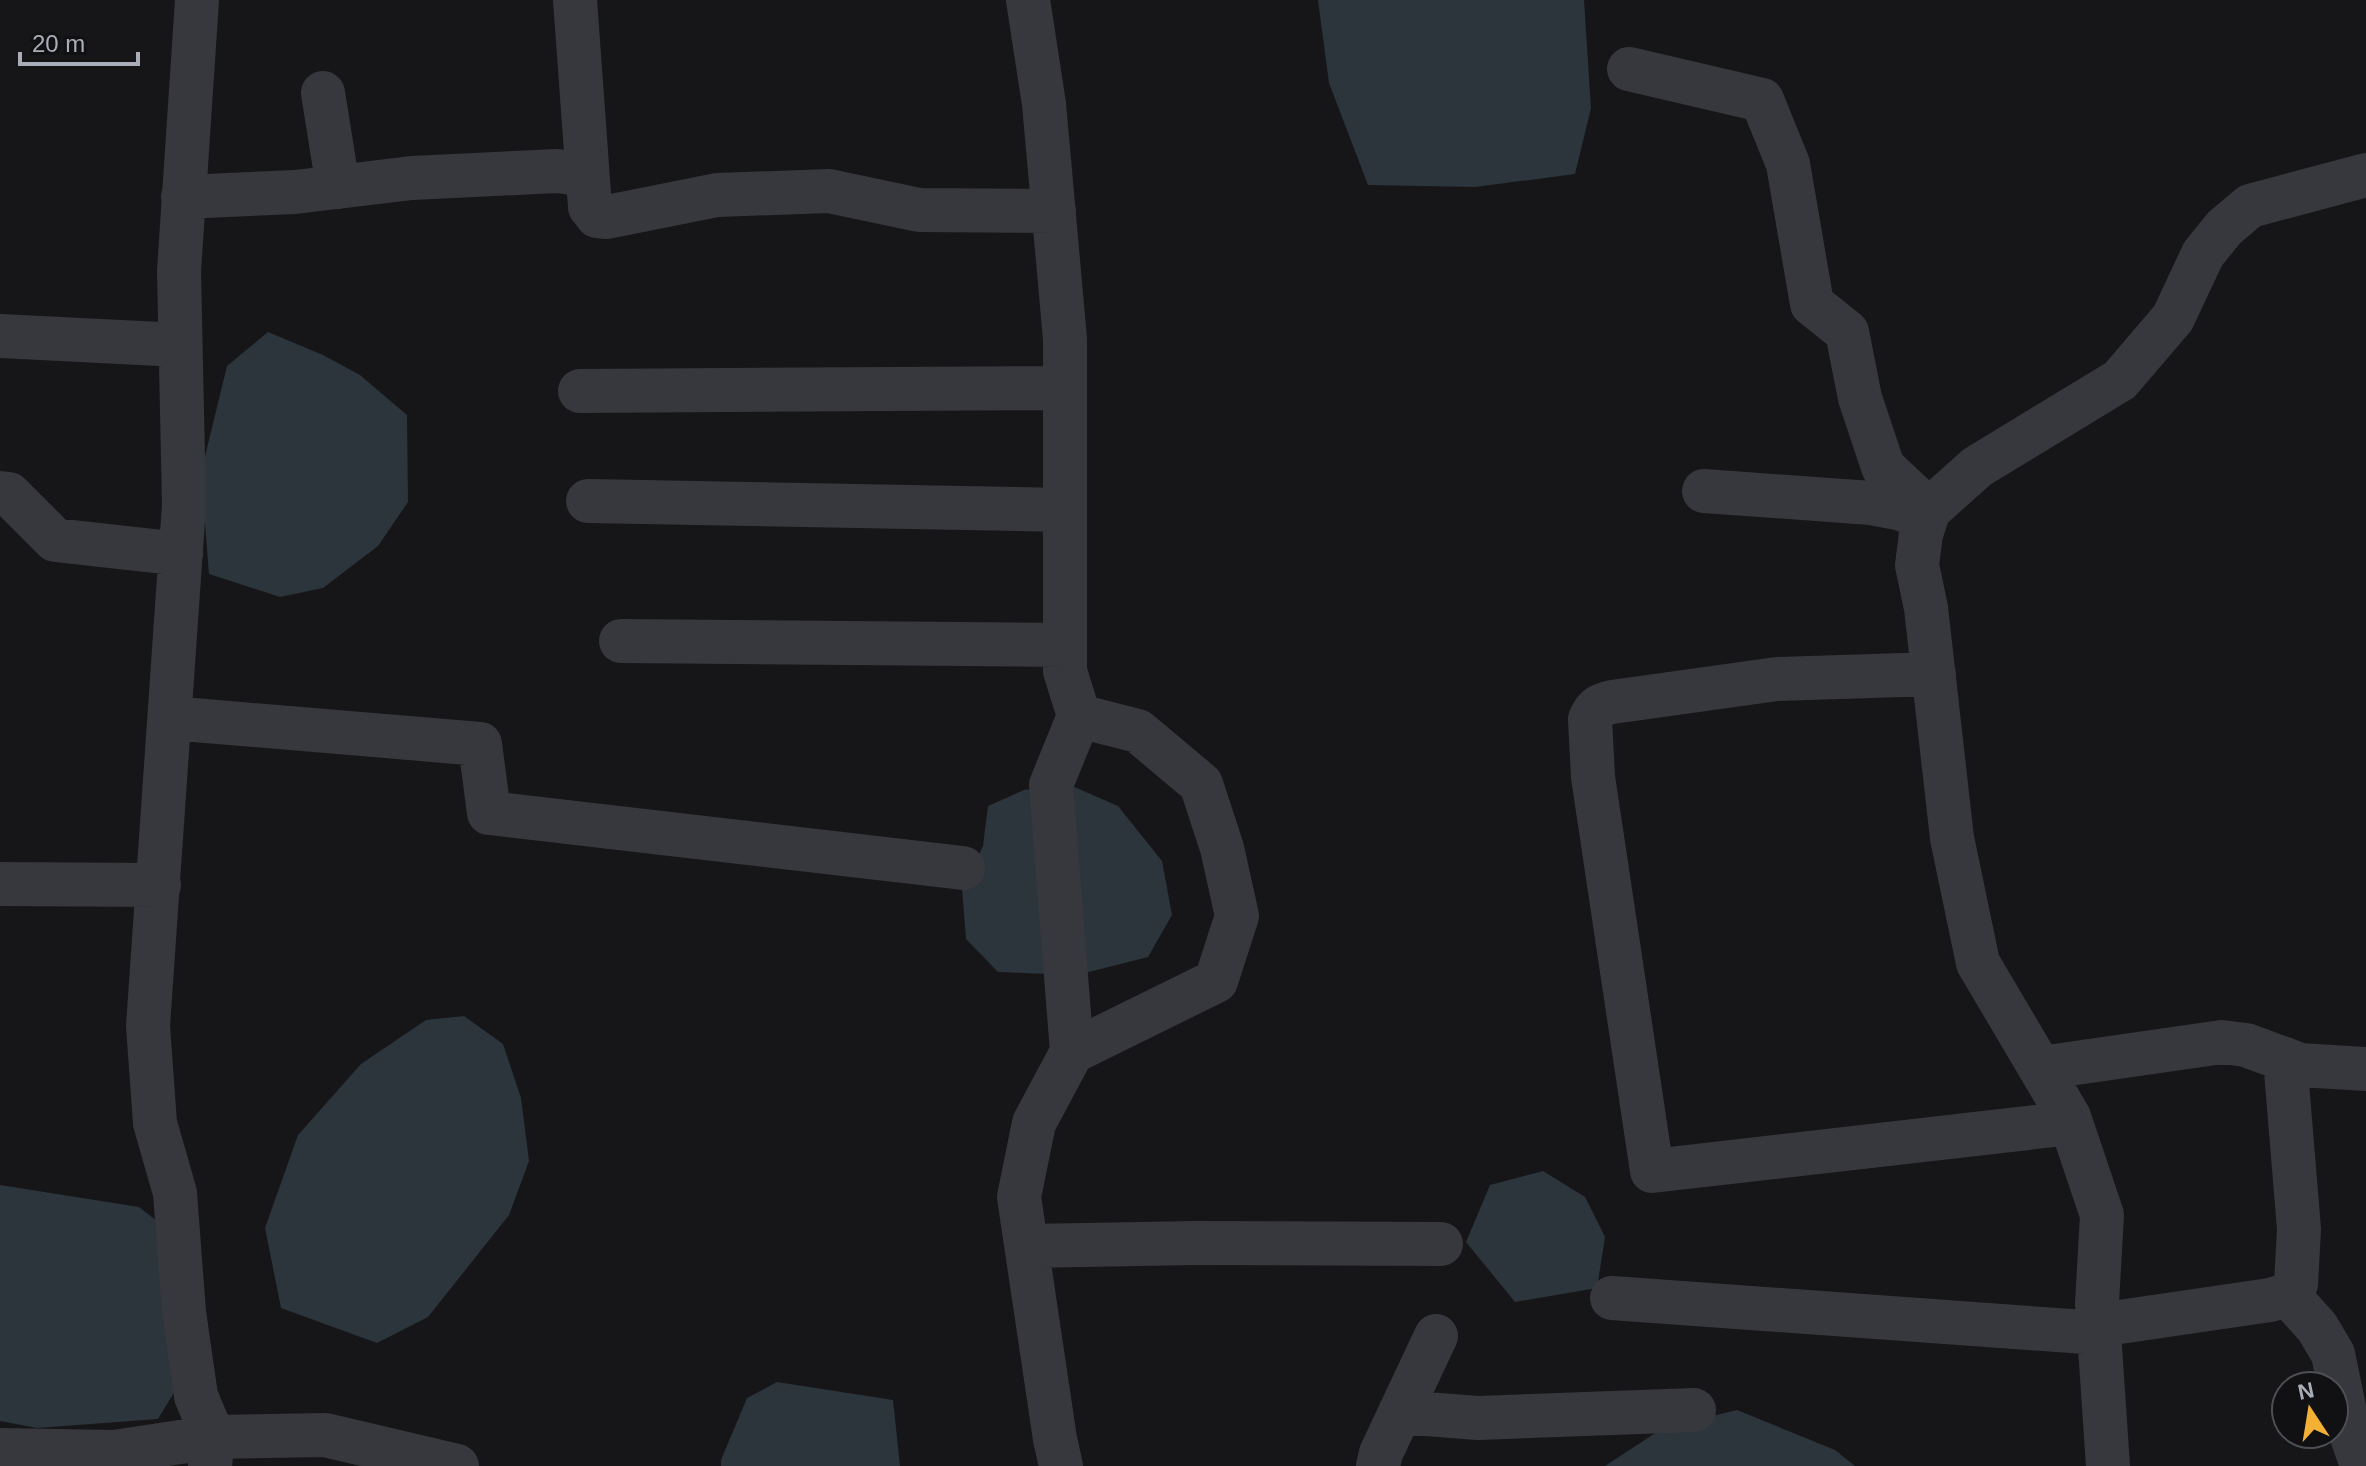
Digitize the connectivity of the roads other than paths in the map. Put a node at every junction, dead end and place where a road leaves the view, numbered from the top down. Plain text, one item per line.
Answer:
1 (197, 0) edge
2 (575, 0) edge
3 (1028, 0) edge
4 (1629, 69) dead end
5 (323, 93) dead end
6 (587, 175) junction
7 (2366, 175) edge
8 (338, 187) junction
9 (183, 197) junction
10 (1054, 211) junction
11 (0, 336) edge
12 (180, 345) junction
13 (1065, 388) junction
14 (580, 391) dead end
15 (1704, 491) dead end
16 (0, 493) edge
17 (588, 501) dead end
18 (1065, 510) junction
19 (1928, 514) junction
20 (181, 554) junction
21 (621, 641) dead end
22 (1065, 645) junction
23 (1934, 674) junction
24 (1079, 716) junction
25 (170, 718) junction
26 (963, 868) dead end
27 (0, 884) edge
28 (159, 885) junction
29 (1072, 1052) junction
30 (2285, 1059) junction
31 (2041, 1068) junction
32 (2366, 1069) edge
33 (2071, 1123) junction
34 (1441, 1244) dead end
35 (1027, 1246) junction
36 (2288, 1295) junction
37 (1612, 1298) dead end
38 (2099, 1329) junction
39 (1436, 1336) dead end
40 (1694, 1410) dead end
41 (1400, 1412) junction
42 (0, 1450) edge
43 (211, 1452) edge
44 (457, 1466) edge
45 (1061, 1466) edge
46 (1378, 1466) edge
47 (2108, 1466) edge
48 (2362, 1466) edge

1 - 9 street
2 - 6 street
3 - 10 street
4 - 19 street
5 - 8 street
6 - 8 street
6 - 10 street
7 - 19 street
8 - 9 street
9 - 12 street
10 - 13 street
11 - 12 street
12 - 20 street
13 - 14 street
13 - 18 street
15 - 19 street
16 - 20 street
17 - 18 street
18 - 22 street
19 - 23 street
20 - 25 street
21 - 22 street
22 - 24 street
23 - 31 street
23 - 33 street
24 - 29 street
24 - 29 street
25 - 26 street
25 - 28 street
27 - 28 street
28 - 43 street
29 - 35 street
30 - 31 street
30 - 32 street
30 - 36 street
31 - 33 street
33 - 38 street
34 - 35 street
35 - 45 street
36 - 38 street
36 - 48 street
37 - 38 street
38 - 47 street
39 - 41 street
40 - 41 street
41 - 46 street
42 - 43 street
43 - 44 street

